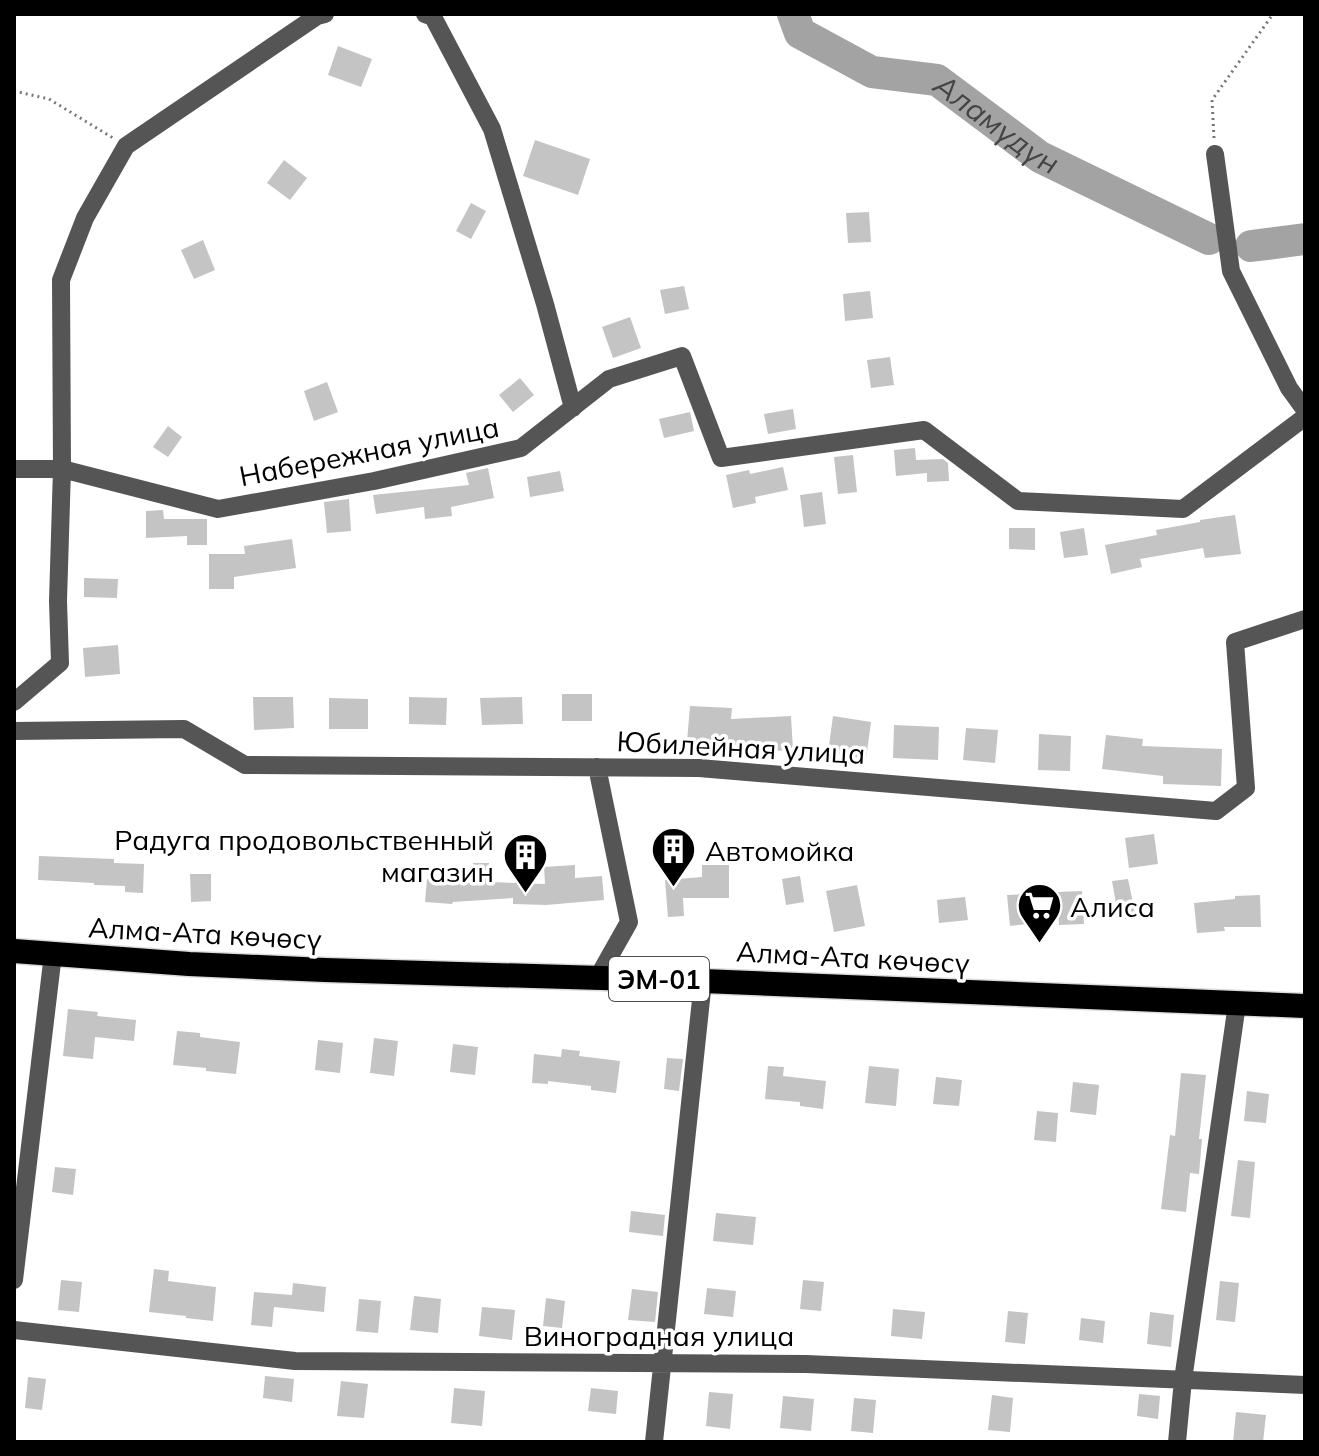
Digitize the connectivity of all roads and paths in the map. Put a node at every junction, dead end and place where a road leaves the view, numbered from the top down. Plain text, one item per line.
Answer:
1 (325, 14) edge
2 (425, 14) edge
3 (1273, 14) edge
4 (14, 91) edge
5 (126, 146) junction
6 (1215, 154) joint
7 (573, 408) junction
8 (1305, 410) edge
9 (1305, 417) edge
10 (14, 469) edge
11 (62, 469) junction
12 (1305, 619) edge
13 (14, 702) edge
14 (14, 731) edge
15 (597, 767) junction
16 (14, 951) edge
17 (53, 954) junction
18 (598, 977) junction
19 (703, 981) junction
20 (1237, 1004) junction
21 (1305, 1006) edge
22 (14, 1280) edge
23 (14, 1330) edge
24 (664, 1363) junction
25 (1183, 1380) junction
26 (1305, 1385) edge
27 (654, 1442) edge
28 (1177, 1442) edge

1 - 5 street
2 - 7 street
3 - 6 path
4 - 5 path
5 - 11 street
6 - 8 street
7 - 9 street, Набережная улица
7 - 11 street, Набережная улица
10 - 11 street, Набережная улица
11 - 13 street
12 - 15 street, Юбилейная улица
14 - 15 street, Юбилейная улица
15 - 18 street
16 - 17 highway, Алма-Ата көчөсү / ЭМ-01
17 - 18 highway, Алма-Ата көчөсү / ЭМ-01
17 - 22 street
18 - 19 highway, Алма-Ата көчөсү / ЭМ-01
19 - 20 highway, Алма-Ата көчөсү / ЭМ-01
19 - 24 street
20 - 21 highway, Алма-Ата көчөсү / ЭМ-01
20 - 25 street
23 - 24 street, Виноградная улица
24 - 25 street, Виноградная улица
24 - 27 street
25 - 26 street, Виноградная улица
25 - 28 street

